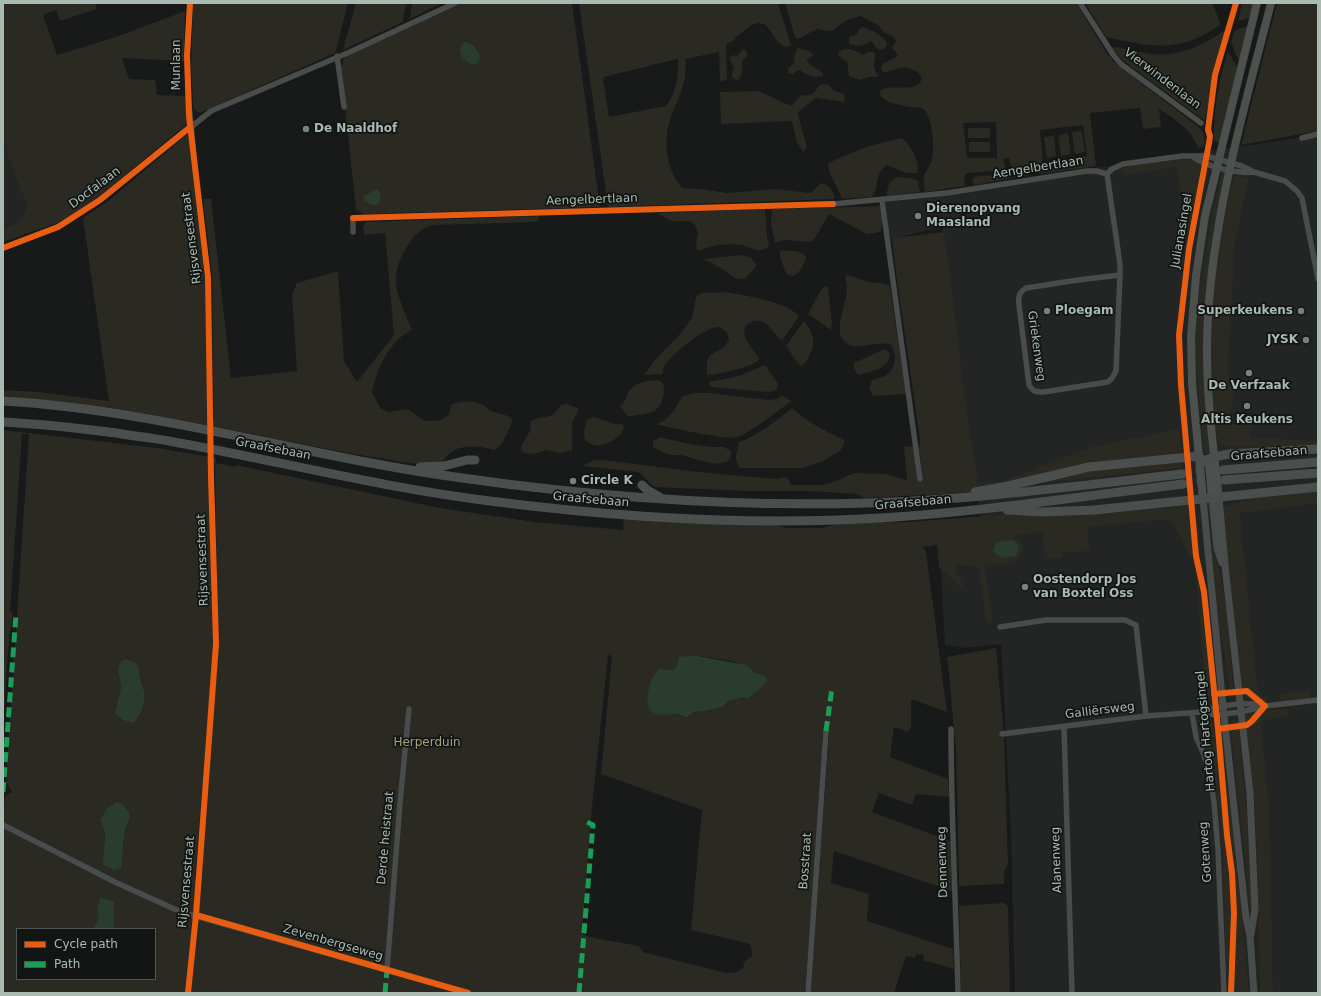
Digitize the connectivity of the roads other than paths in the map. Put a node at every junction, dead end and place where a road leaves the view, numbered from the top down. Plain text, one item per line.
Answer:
1 (190, 3) edge
2 (455, 3) edge
3 (1080, 3) edge
4 (1257, 3) edge
5 (1271, 3) edge
6 (337, 56) junction
7 (344, 107) dead end
8 (1202, 123) dead end
9 (190, 127) junction
10 (1318, 134) edge
11 (1302, 138) dead end
12 (1219, 163) junction
13 (1230, 166) junction
14 (1107, 174) junction
15 (196, 178) dead end
16 (882, 200) junction
17 (833, 204) dead end
18 (353, 218) dead end
19 (353, 232) dead end
20 (3, 248) edge
21 (1120, 275) junction
22 (1318, 279) edge
23 (3, 402) edge
24 (3, 422) edge
25 (1318, 449) edge
26 (475, 460) dead end
27 (1205, 460) junction
28 (1318, 462) edge
29 (391, 467) junction
30 (1223, 470) tunnel mouth
31 (1318, 473) edge
32 (920, 479) dead end
33 (1224, 480) dead end
34 (642, 485) dead end
35 (1318, 487) edge
36 (948, 498) junction
37 (1211, 498) junction
38 (664, 500) junction
39 (994, 508) junction
40 (1000, 627) dead end
41 (1318, 700) edge
42 (409, 709) dead end
43 (1240, 709) junction
44 (1223, 710) junction
45 (1192, 713) junction
46 (1146, 716) junction
47 (1064, 726) junction
48 (951, 729) dead end
49 (826, 731) dead end
50 (1002, 734) dead end
51 (3, 825) edge
52 (1250, 936) junction
53 (387, 970) junction
54 (468, 993) edge
55 (808, 993) edge
56 (958, 993) edge
57 (1072, 993) edge
58 (1224, 993) edge
59 (1254, 993) edge

1 - 9 street, Munlaan
2 - 6 street, Docfalaan
3 - 8 street, Vierwindenlaan
4 - 12 main road, Julianasingel
5 - 13 main road, Julianasingel
6 - 7 street
6 - 9 street, Docfalaan
9 - 15 street, Rijsvensestraat
9 - 20 street, Docfalaan
10 - 11 street
12 - 13 street
12 - 14 street
12 - 27 main road, Julianasingel
13 - 22 street
13 - 27 main road, Julianasingel
14 - 16 street, Aengelbertlaan
14 - 21 street, Griekenweg
16 - 17 street, Aengelbertlaan
16 - 32 street
18 - 19 street
21 - 21 street, Griekenweg
23 - 29 main road, Graafsebaan
24 - 39 main road, Graafsebaan
25 - 27 main road
26 - 29 main road
27 - 36 main road
27 - 37 main road, Hartog Hartogsingel
27 - 37 main road, Julianasingel
28 - 30 main road, Graafsebaan
29 - 38 main road, Graafsebaan
31 - 33 main road, Graafsebaan
34 - 38 main road
35 - 37 main road
36 - 38 main road, Graafsebaan
36 - 39 main road, Graafsebaan
37 - 39 main road
37 - 43 street, Hartog Hartogsingel
37 - 44 street, Hartog Hartogsingel
40 - 46 street
41 - 43 street, Galliërsweg
42 - 53 street, Derde heistraat
43 - 44 street, Galliërsweg
43 - 52 street, Hartog Hartogsingel
44 - 45 street, Galliërsweg
44 - 52 street, Hartog Hartogsingel
45 - 46 street, Galliërsweg
45 - 58 street, Gotenweg
46 - 47 street, Galliërsweg
47 - 50 street, Galliërsweg
47 - 57 street, Alanenweg
48 - 56 street, Dennenweg
49 - 55 street, Bosstraat
51 - 53 street, Zevenbergseweg
52 - 59 street, Hartog Hartogsingel
53 - 54 street, Zevenbergseweg

